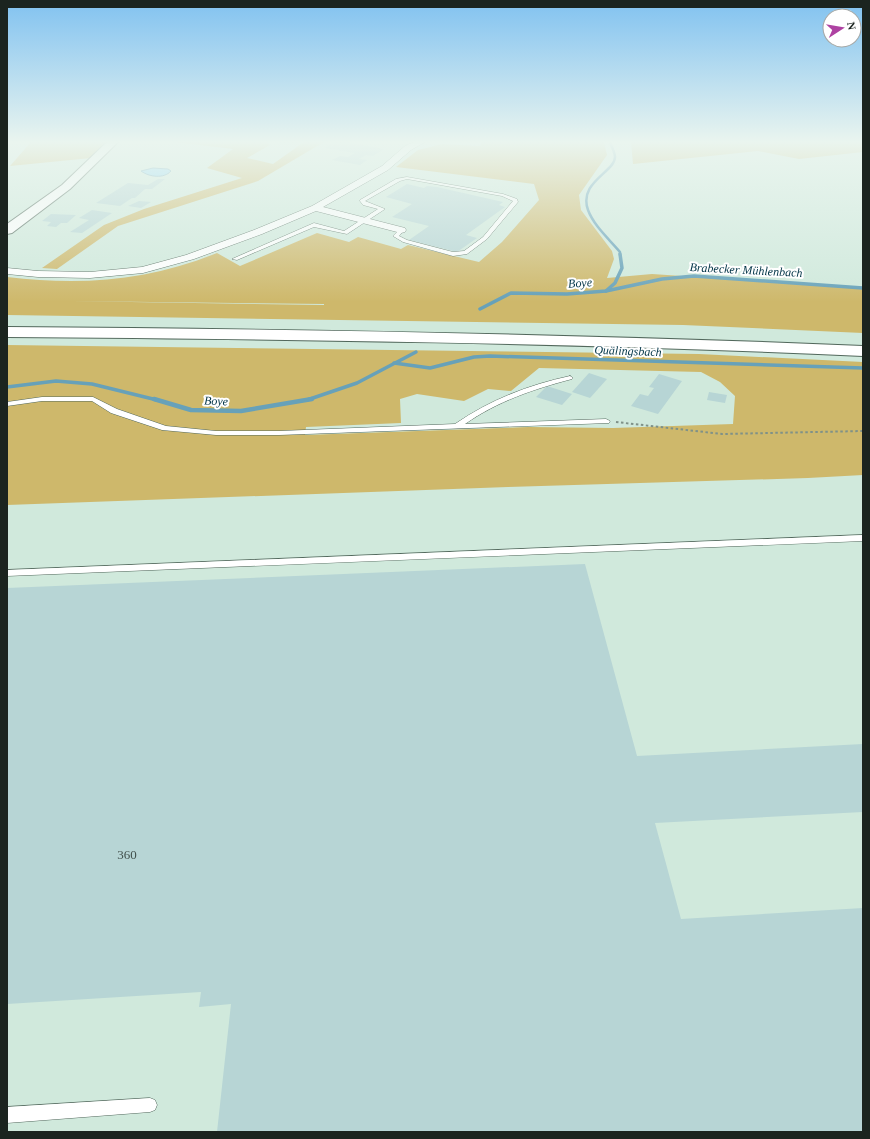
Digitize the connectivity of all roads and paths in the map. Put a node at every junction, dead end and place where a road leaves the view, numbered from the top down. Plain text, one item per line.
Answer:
1 (55, 195) edge
2 (338, 195) edge
3 (373, 195) edge
4 (503, 195) edge
5 (315, 208) junction
6 (365, 221) junction
7 (7, 230) edge
8 (401, 230) joint
9 (235, 259) dead end
10 (7, 271) edge
11 (7, 321) edge
12 (7, 332) edge
13 (863, 340) edge
14 (863, 351) edge
15 (570, 378) dead end
16 (7, 404) edge
17 (606, 421) joint
18 (456, 427) junction
19 (863, 431) edge
20 (863, 538) edge
21 (7, 573) edge
22 (150, 1105) dead end
23 (7, 1115) edge

1 - 7 main road
2 - 5 street
3 - 6 lane
4 - 8 lane
5 - 6 street
5 - 10 street
6 - 8 street
6 - 9 lane
11 - 13 main road
12 - 14 main road
15 - 18 lane
16 - 18 lane
17 - 18 lane
17 - 19 path
20 - 21 lane
22 - 23 lane

